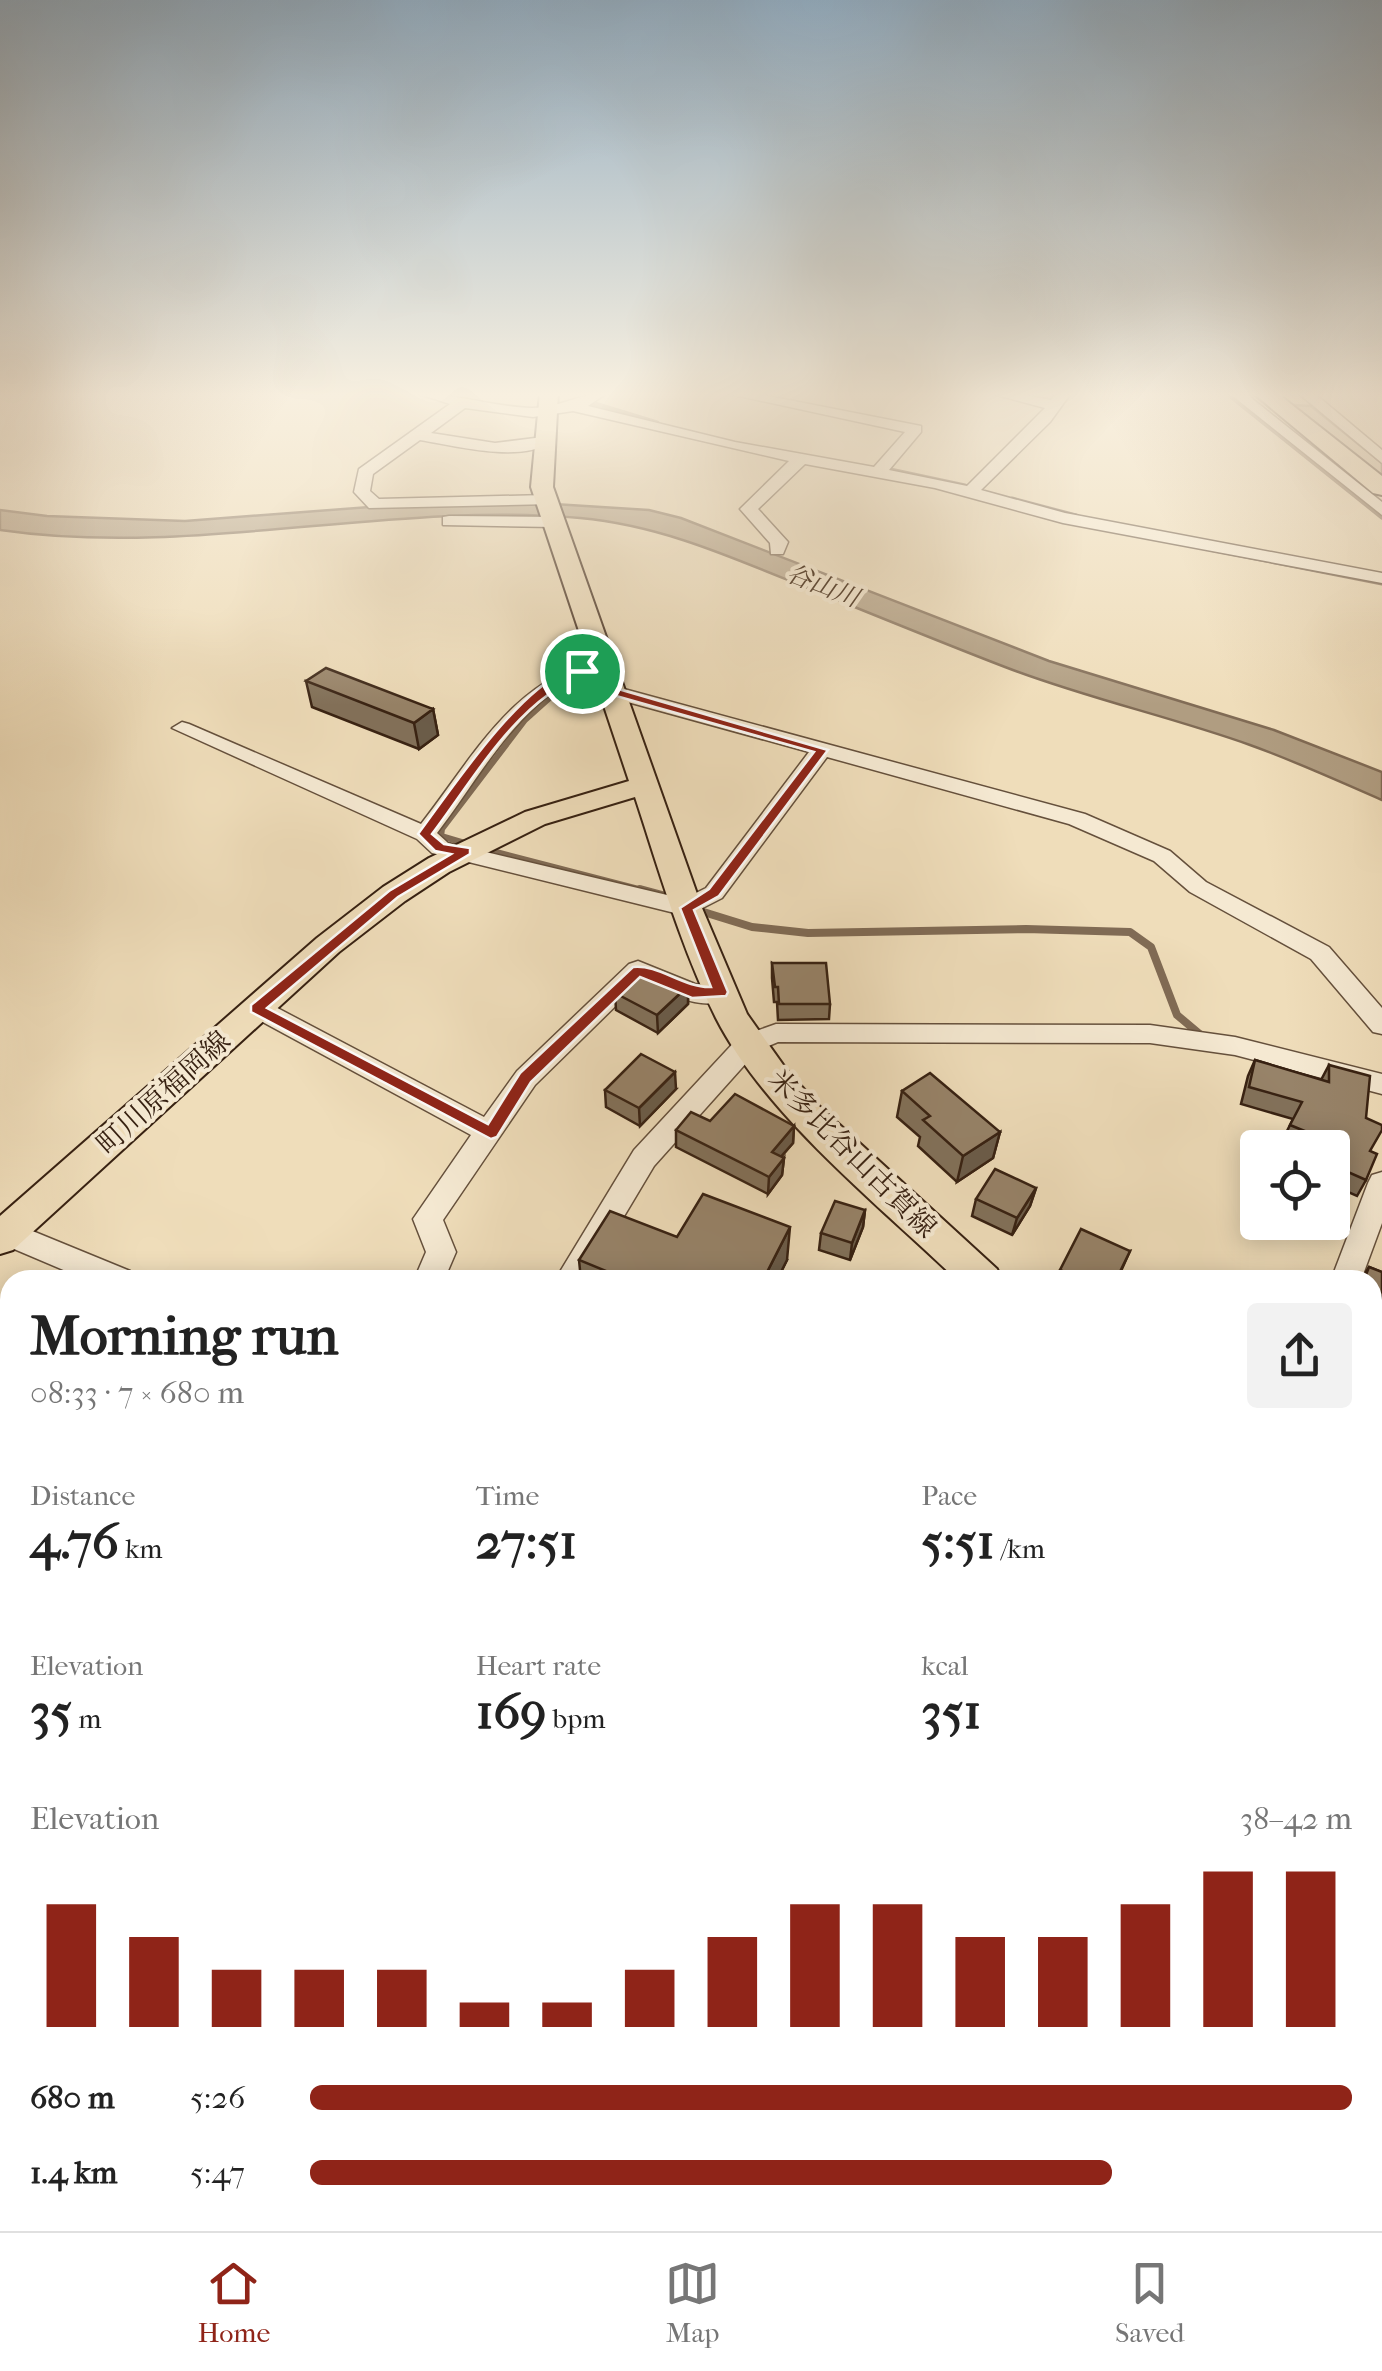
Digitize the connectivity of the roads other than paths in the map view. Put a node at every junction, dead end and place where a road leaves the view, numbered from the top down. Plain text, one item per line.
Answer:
1 (368, 497) edge
2 (546, 497) edge
3 (761, 497) edge
4 (988, 497) edge
5 (548, 508) junction
6 (448, 521) dead end
7 (777, 550) dead end
8 (1382, 578) edge
9 (603, 666) junction
10 (613, 692) junction
11 (182, 728) dead end
12 (822, 750) junction
13 (644, 785) junction
14 (425, 834) junction
15 (465, 851) junction
16 (687, 908) junction
17 (720, 992) junction
18 (256, 1008) junction
19 (1382, 1024) edge
20 (748, 1044) junction
21 (1382, 1084) edge
22 (491, 1133) junction
23 (1382, 1183) edge
24 (4, 1236) edge
25 (93, 1270) edge
26 (433, 1270) edge
27 (576, 1270) edge
28 (972, 1270) edge
29 (1350, 1270) edge

1 - 5 street
2 - 5 main road, 米多比谷山古賀線
3 - 7 street
4 - 8 street
5 - 6 street
5 - 9 main road, 米多比谷山古賀線
9 - 10 main road, 米多比谷山古賀線
9 - 14 street
10 - 12 street
10 - 13 main road, 米多比谷山古賀線
11 - 14 street
12 - 16 street
12 - 19 street
13 - 15 main road, 町川原福岡線
13 - 16 main road, 米多比谷山古賀線
14 - 15 street
15 - 16 street
15 - 18 main road, 町川原福岡線
16 - 17 main road, 米多比谷山古賀線
17 - 20 main road, 米多比谷山古賀線
17 - 22 street
18 - 22 street
18 - 24 main road, 町川原福岡線
20 - 21 street
20 - 27 street
20 - 28 main road, 米多比谷山古賀線
22 - 26 street
23 - 29 street
24 - 25 street

